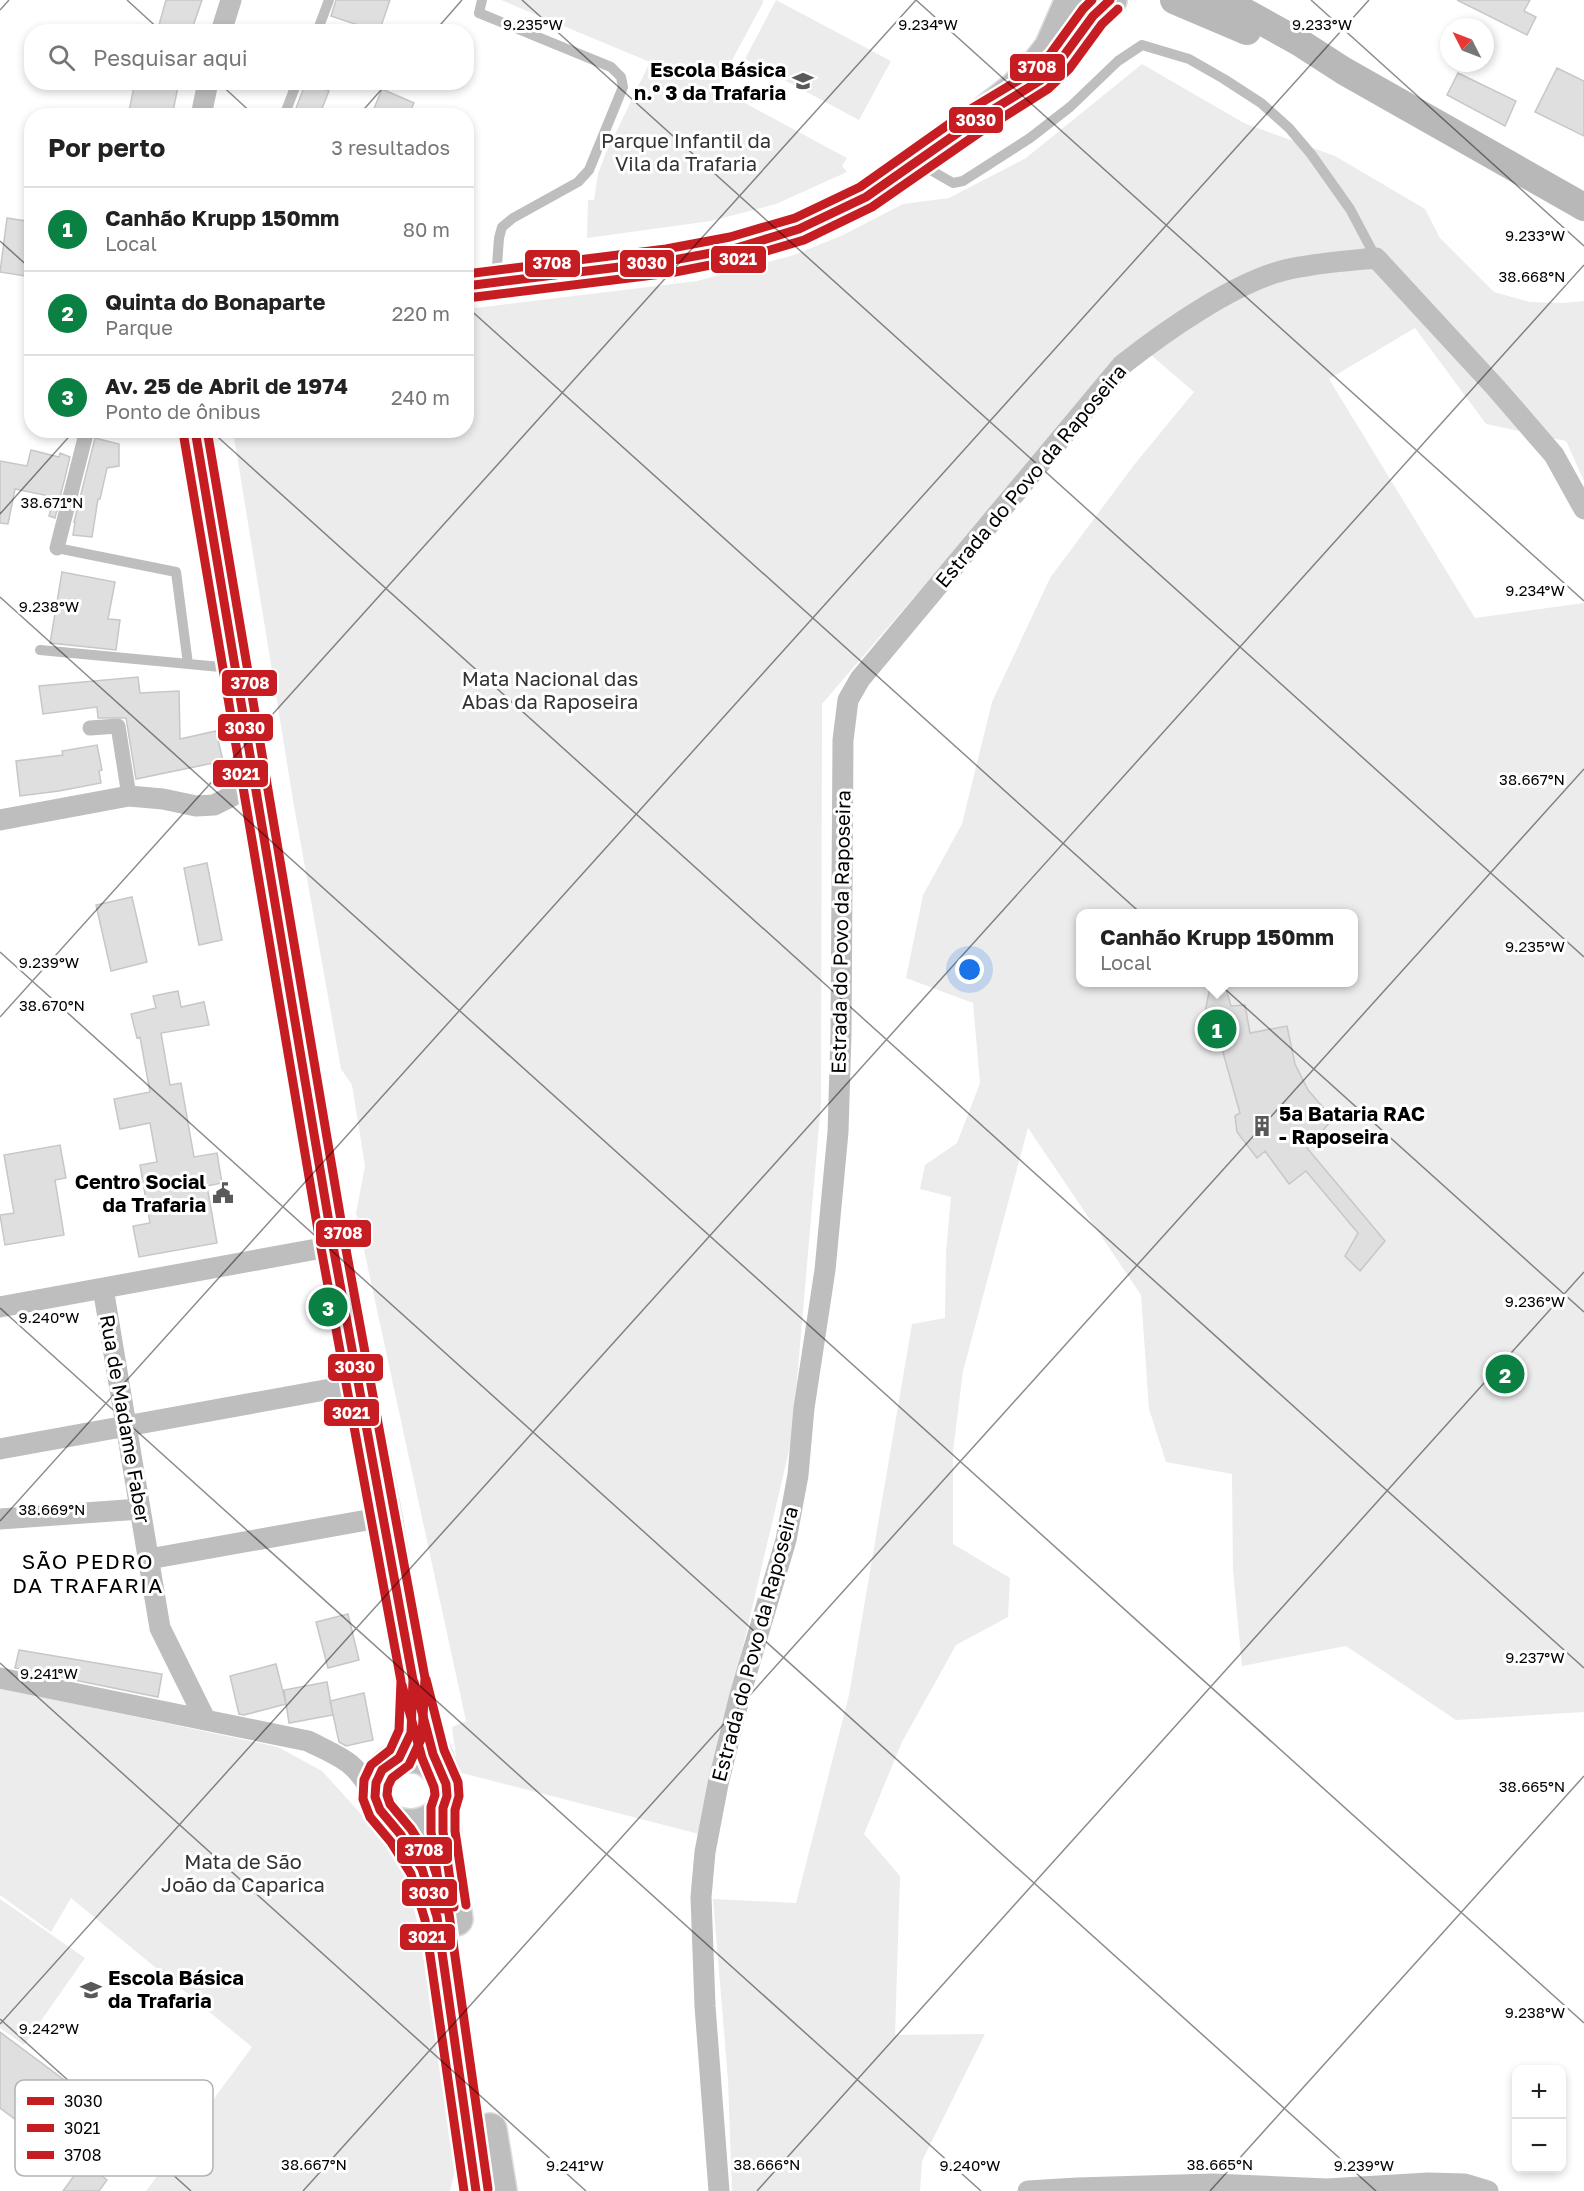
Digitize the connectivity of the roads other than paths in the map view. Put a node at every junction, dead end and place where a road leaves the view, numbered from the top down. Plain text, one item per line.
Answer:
1 (231, 0) edge
2 (329, 0) edge
3 (482, 0) edge
4 (1072, 0) edge
5 (1110, 0) edge
6 (1174, 0) edge
7 (1223, 0) edge
8 (224, 24) edge
9 (320, 24) edge
10 (1344, 71) junction
11 (206, 90) edge
12 (294, 90) edge
13 (203, 108) edge
14 (287, 108) edge
15 (976, 120) junction
16 (916, 162) junction
17 (1584, 207) edge
18 (1376, 258) junction
19 (481, 284) edge
20 (85, 438) edge
21 (196, 438) edge
22 (1584, 508) edge
23 (57, 548) joint
24 (40, 650) dead end
25 (188, 664) junction
26 (235, 668) junction
27 (90, 728) dead end
28 (253, 778) junction
29 (129, 796) junction
30 (0, 820) edge
31 (333, 1246) junction
32 (103, 1288) junction
33 (0, 1307) edge
34 (358, 1384) junction
35 (127, 1426) junction
36 (0, 1449) edge
37 (140, 1509) junction
38 (384, 1517) junction
39 (0, 1519) edge
40 (149, 1559) junction
41 (0, 1678) edge
42 (413, 1680) junction
43 (205, 1719) junction
44 (396, 1759) junction
45 (348, 1761) junction
46 (441, 1773) junction
47 (443, 1808) junction
48 (382, 1809) junction
49 (481, 2188) edge
50 (1155, 2188) edge
51 (719, 2191) edge
52 (1028, 2191) edge
53 (1488, 2191) edge

1 - 8 street
2 - 9 lane
3 - 19 lane
4 - 15 main road
5 - 15 main road
6 - 10 main road
7 - 10 main road
10 - 17 main road
11 - 13 street
12 - 14 lane
15 - 16 main road
16 - 18 lane
16 - 19 main road
18 - 22 street
18 - 51 street, Estrada do Povo da Raposeira
20 - 23 street
21 - 26 main road
23 - 25 lane
24 - 25 lane
25 - 26 lane
26 - 28 main road
27 - 29 street
28 - 29 street
28 - 31 main road
29 - 30 street
31 - 32 street
31 - 34 main road
32 - 33 street
32 - 35 street, Rua de Madame Faber
34 - 35 street
34 - 38 main road
35 - 36 street
35 - 37 street, Rua de Madame Faber
37 - 39 street
37 - 40 street, Rua de Madame Faber
38 - 40 street
38 - 42 main road
40 - 43 street, Rua de Madame Faber
41 - 43 street
42 - 44 main road
42 - 46 main road
43 - 45 street
44 - 45 street
44 - 46 main road
44 - 48 main road
45 - 48 street
46 - 47 main road
47 - 48 main road
47 - 49 main road
48 - 49 main road
50 - 52 street
50 - 53 street

